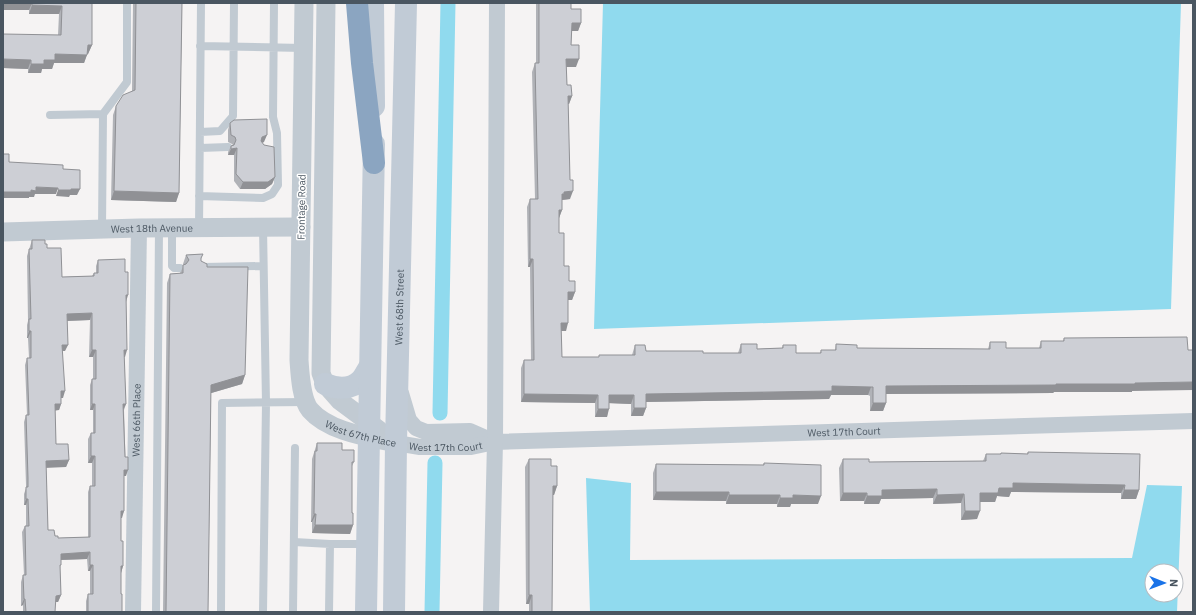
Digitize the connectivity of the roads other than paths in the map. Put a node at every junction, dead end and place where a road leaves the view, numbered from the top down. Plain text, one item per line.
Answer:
1 (127, 3) edge
2 (200, 3) edge
3 (234, 3) edge
4 (274, 3) edge
5 (304, 3) edge
6 (326, 3) edge
7 (357, 3) edge
8 (373, 3) edge
9 (406, 3) edge
10 (497, 3) edge
11 (200, 46) junction
12 (234, 47) junction
13 (274, 47) junction
14 (303, 48) junction
15 (103, 114) junction
16 (50, 115) dead end
17 (200, 132) junction
18 (200, 148) junction
19 (228, 148) dead end
20 (374, 163) junction
21 (200, 196) junction
22 (262, 227) junction
23 (301, 227) junction
24 (139, 228) junction
25 (166, 228) junction
26 (199, 228) junction
27 (102, 229) junction
28 (3, 232) edge
29 (322, 258) junction
30 (263, 266) junction
31 (204, 267) edge
32 (180, 268) dead end
33 (370, 366) junction
34 (397, 381) junction
35 (325, 384) junction
36 (266, 403) junction
37 (308, 406) junction
38 (1193, 421) edge
39 (369, 429) junction
40 (495, 442) junction
41 (396, 443) junction
42 (295, 448) dead end
43 (294, 542) junction
44 (330, 544) junction
45 (367, 544) junction
46 (133, 612) edge
47 (156, 612) edge
48 (221, 612) edge
49 (263, 612) edge
50 (294, 612) edge
51 (329, 612) edge
52 (366, 612) edge
53 (394, 612) edge
54 (491, 612) edge

1 - 15 lane
2 - 11 lane
3 - 12 lane
4 - 13 lane
5 - 14 street, Frontage Road
6 - 29 street
7 - 20 highway
8 - 20 main road
9 - 34 main road, West 68th Street
10 - 40 street
11 - 12 lane
11 - 17 lane
12 - 13 lane
12 - 17 lane
13 - 14 lane
13 - 21 lane
14 - 23 street, Frontage Road
15 - 16 lane
15 - 27 lane
17 - 18 lane
18 - 19 lane
18 - 21 lane
20 - 33 main road
21 - 26 lane
22 - 23 street, West 18th Avenue
22 - 26 street, West 18th Avenue
22 - 30 lane
23 - 29 street
23 - 37 street, Frontage Road
24 - 25 street, West 18th Avenue
24 - 27 street, West 18th Avenue
24 - 46 street, West 66th Place
25 - 26 street, West 18th Avenue
25 - 32 lane
25 - 47 lane
27 - 28 street, West 18th Avenue
29 - 35 street
30 - 31 lane
30 - 36 lane
33 - 35 main road
33 - 39 main road
34 - 40 street, West 17th Court
34 - 41 main road, West 68th Street
35 - 39 street, West 67th Place
36 - 37 lane
36 - 48 lane
36 - 49 lane
37 - 39 street, West 67th Place
38 - 40 street, West 17th Court
39 - 41 street, West 67th Place
39 - 45 main road
40 - 41 street, West 17th Court
40 - 54 street
41 - 53 main road, West 68th Street
42 - 43 lane
43 - 44 lane
43 - 50 lane
44 - 45 lane
44 - 51 lane
45 - 52 main road

